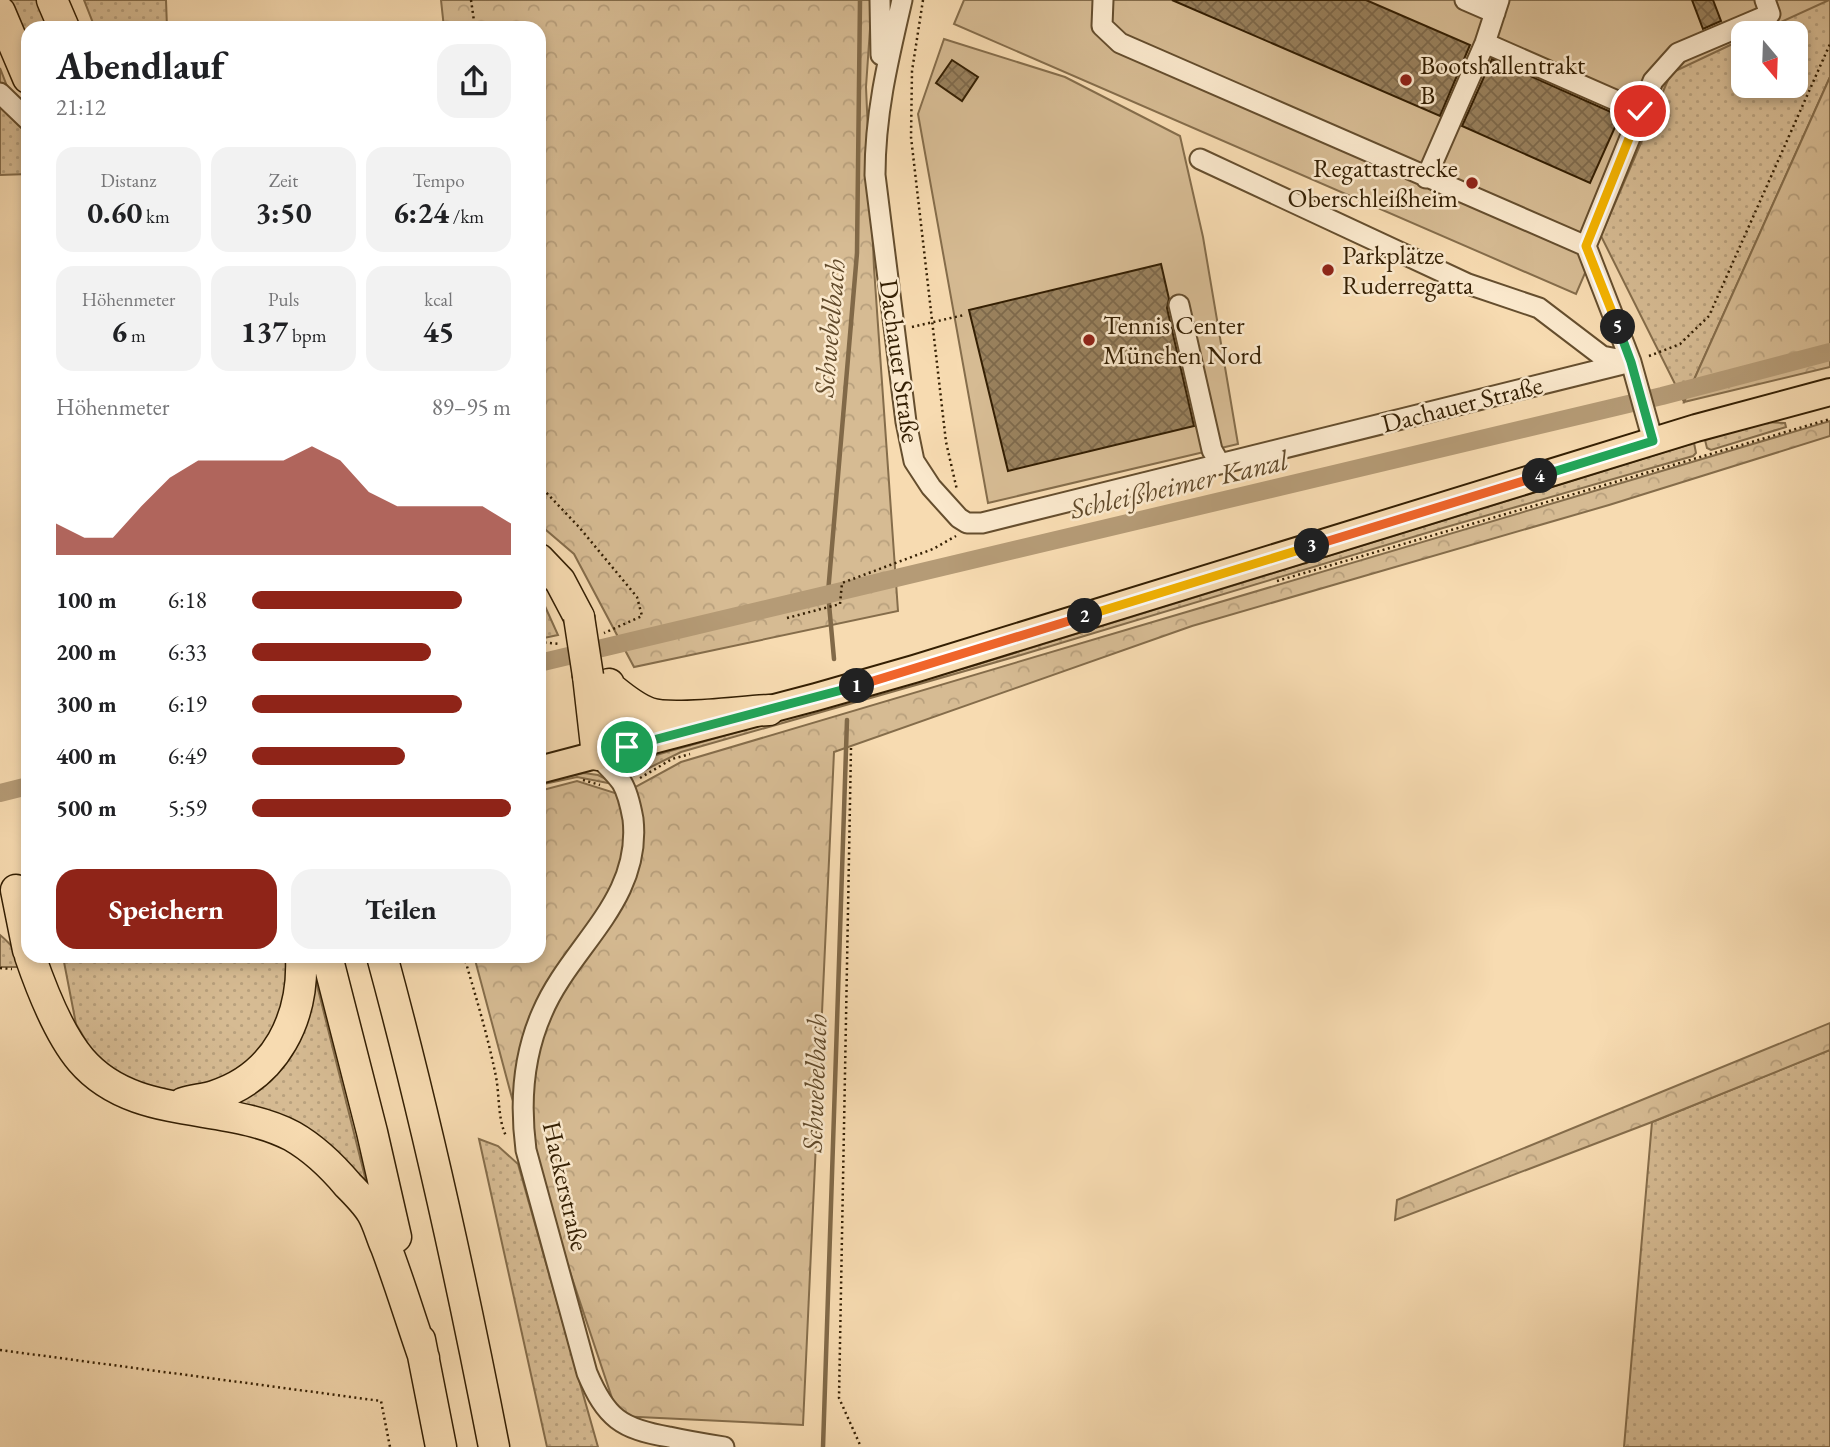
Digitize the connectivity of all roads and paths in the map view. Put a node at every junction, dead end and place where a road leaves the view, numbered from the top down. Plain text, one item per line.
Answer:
1 (52, 0) edge
2 (471, 0) edge
3 (902, 0) edge
4 (923, 0) edge
5 (1103, 0) edge
6 (1465, 0) edge
7 (1765, 0) edge
8 (880, 2) edge
9 (1497, 6) edge
10 (0, 12) edge
11 (61, 21) edge
12 (474, 21) edge
13 (1485, 43) junction
14 (1830, 44) edge
15 (21, 62) edge
16 (882, 84) junction
17 (0, 93) edge
18 (1640, 111) junction
19 (21, 113) edge
20 (1200, 159) dead end
21 (1426, 178) junction
22 (1586, 246) junction
23 (1179, 305) dead end
24 (964, 316) dead end
25 (932, 323) junction
26 (895, 331) junction
27 (1633, 370) junction
28 (1830, 392) edge
29 (1830, 419) edge
30 (1653, 441) junction
31 (1705, 456) dead end
32 (1220, 464) junction
33 (546, 492) edge
34 (963, 520) junction
35 (546, 567) edge
36 (787, 618) dead end
37 (590, 626) junction
38 (546, 643) edge
39 (560, 644) dead end
40 (601, 679) junction
41 (769, 709) junction
42 (627, 747) junction
43 (851, 748) dead end
44 (597, 755) junction
45 (546, 768) edge
46 (623, 784) junction
47 (0, 926) edge
48 (21, 938) edge
49 (48, 963) edge
50 (301, 963) edge
51 (329, 963) edge
52 (384, 963) edge
53 (466, 963) edge
54 (169, 1105) junction
55 (526, 1150) junction
56 (0, 1350) edge
57 (424, 1358) junction
58 (390, 1447) edge
59 (441, 1447) edge
60 (494, 1447) edge
61 (724, 1447) edge
62 (861, 1447) edge

1 - 11 highway
2 - 12 path
3 - 16 street, Dachauer Straße
4 - 25 path
5 - 21 street
6 - 9 street
7 - 18 street
8 - 16 street, Dachauer Straße
9 - 13 street
10 - 15 highway
13 - 18 street
13 - 21 street
14 - 27 path
16 - 26 street, Dachauer Straße
17 - 19 street
18 - 22 street
20 - 27 street
21 - 22 street
22 - 27 street
23 - 32 street
24 - 25 path
25 - 26 path
25 - 34 path
26 - 34 street, Dachauer Straße
27 - 30 street
27 - 32 street, Dachauer Straße
28 - 30 main road
29 - 31 path
30 - 41 main road
32 - 34 street, Dachauer Straße
33 - 37 path
34 - 36 path
35 - 37 highway
37 - 40 highway, bridge
38 - 39 path
40 - 41 highway
40 - 42 highway
40 - 44 highway
41 - 42 main road
42 - 44 main road
42 - 46 street, Hackerstraße
43 - 62 path
44 - 45 main road
44 - 46 street, Hackerstraße
46 - 55 street, Hackerstraße
47 - 48 highway
49 - 54 highway
50 - 54 highway
51 - 57 highway
52 - 60 highway
53 - 55 path
54 - 57 highway
55 - 61 street, Hackerstraße
56 - 58 path
57 - 59 highway

